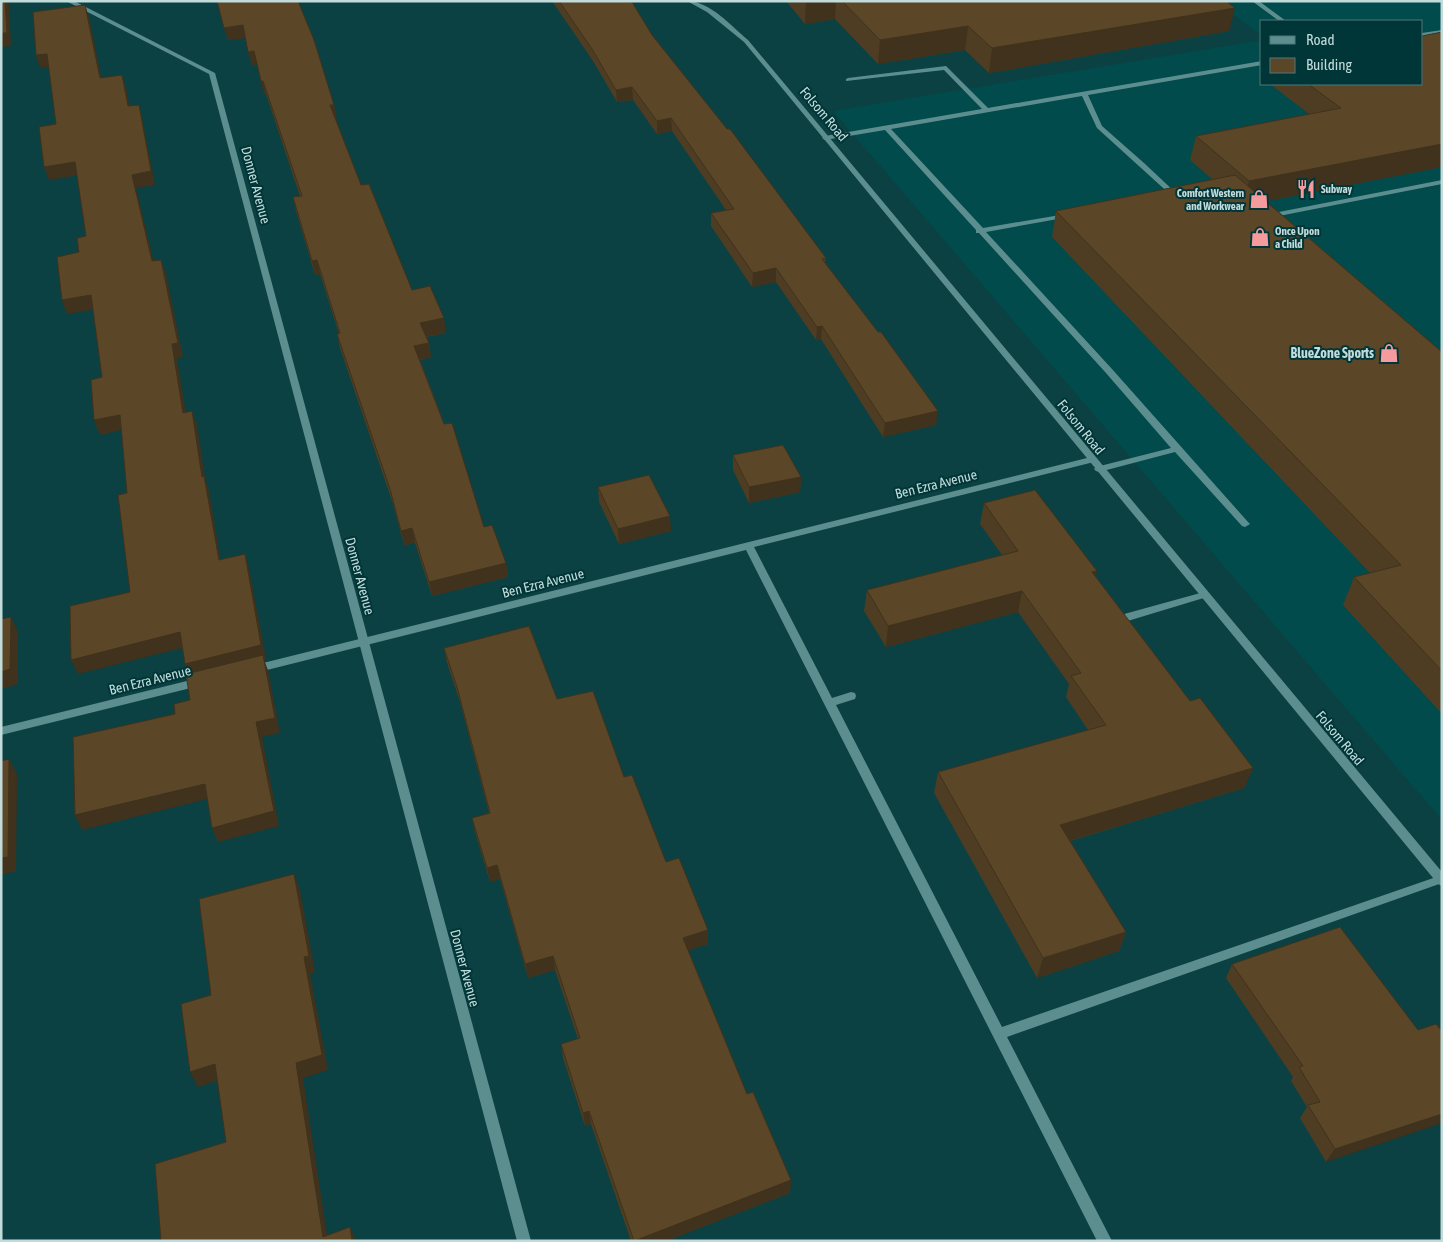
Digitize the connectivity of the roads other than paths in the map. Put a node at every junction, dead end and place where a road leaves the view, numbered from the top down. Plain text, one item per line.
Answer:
1 (69, 1) edge
2 (690, 1) edge
3 (1255, 1) edge
4 (1282, 20) edge
5 (1442, 32) edge
6 (1423, 35) edge
7 (1260, 63) edge
8 (848, 80) dead end
9 (1084, 93) junction
10 (986, 110) junction
11 (886, 127) junction
12 (825, 138) junction
13 (1442, 182) edge
14 (1163, 197) edge
15 (1076, 213) edge
16 (1276, 222) edge
17 (979, 231) junction
18 (1177, 449) junction
19 (1091, 460) junction
20 (1098, 469) junction
21 (1245, 524) dead end
22 (748, 546) junction
23 (1204, 595) junction
24 (1120, 619) edge
25 (364, 642) junction
26 (249, 670) edge
27 (211, 680) edge
28 (852, 696) dead end
29 (829, 703) junction
30 (1, 731) edge
31 (1441, 880) edge
32 (1000, 1034) junction
33 (524, 1241) edge
34 (1105, 1241) edge

1 - 25 street, Donner Avenue
2 - 12 street, Folsom Road
3 - 4 street
5 - 6 street
7 - 9 street
8 - 10 street
9 - 10 street
9 - 14 street
10 - 11 street
11 - 12 street
11 - 17 street
12 - 19 street, Folsom Road
13 - 16 street
15 - 17 street
17 - 18 street
18 - 20 street
18 - 21 street
19 - 20 street, Folsom Road
19 - 22 street, Ben Ezra Avenue
20 - 23 street, Folsom Road
22 - 25 street, Ben Ezra Avenue
22 - 29 street
23 - 24 street
23 - 31 street, Folsom Road
25 - 26 street, Ben Ezra Avenue
25 - 33 street, Donner Avenue
27 - 30 street, Ben Ezra Avenue
28 - 29 street
29 - 32 street
31 - 32 street
32 - 34 street

